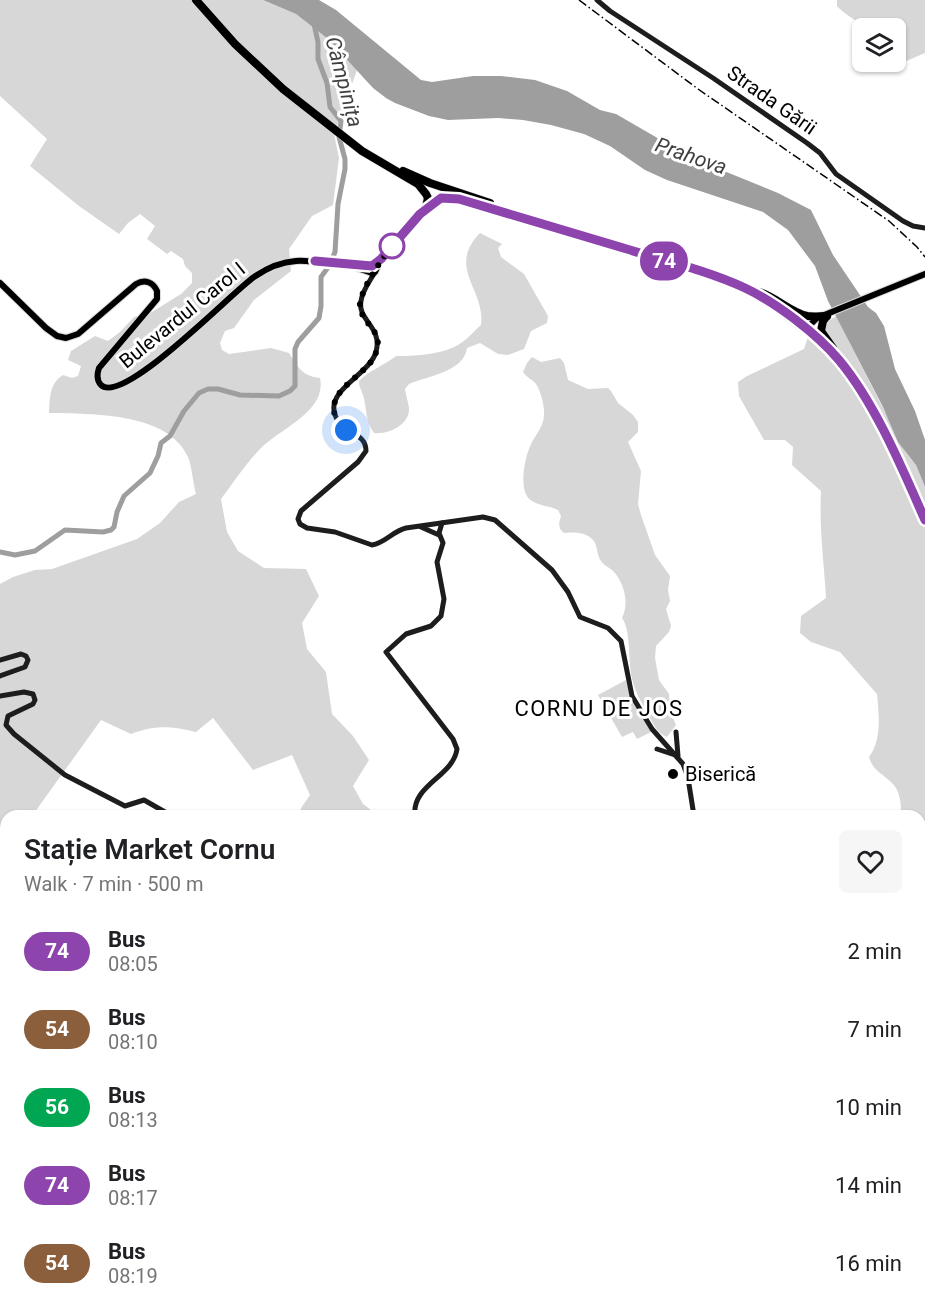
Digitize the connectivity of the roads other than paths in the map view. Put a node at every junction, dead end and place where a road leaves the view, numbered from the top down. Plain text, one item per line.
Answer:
1 (196, 0) edge
2 (201, 0) edge
3 (597, 0) edge
4 (325, 121) junction
5 (349, 139) junction
6 (383, 161) junction
7 (438, 195) junction
8 (426, 196) junction
9 (497, 206) junction
10 (420, 214) junction
11 (925, 228) edge
12 (372, 269) junction
13 (925, 274) edge
14 (0, 283) edge
15 (759, 292) junction
16 (827, 316) junction
17 (807, 328) junction
18 (833, 348) junction
19 (925, 511) edge
20 (925, 520) edge
21 (442, 523) junction
22 (419, 526) junction
23 (439, 535) junction
24 (0, 660) edge
25 (0, 676) edge
26 (0, 696) edge
27 (676, 732) dead end
28 (657, 748) dead end
29 (679, 757) junction
30 (162, 810) edge
31 (414, 810) edge
32 (693, 810) edge

1 - 4 highway
2 - 4 highway
3 - 11 street, Strada Gării
4 - 5 highway
5 - 6 highway
5 - 8 highway
6 - 7 highway
6 - 9 highway
7 - 8 highway
7 - 8 highway
7 - 9 highway
7 - 10 main road
7 - 17 highway
8 - 10 main road
9 - 15 highway
10 - 12 main road
12 - 14 main road, Bulevardul Carol I
12 - 22 street
13 - 16 main road
15 - 16 highway
15 - 17 highway
16 - 17 main road
16 - 18 highway
17 - 18 highway
17 - 20 highway
18 - 19 highway
21 - 22 street
21 - 23 street
21 - 29 street
22 - 23 street
23 - 31 street
24 - 25 street
26 - 30 street
27 - 29 street
28 - 29 street
29 - 32 street

